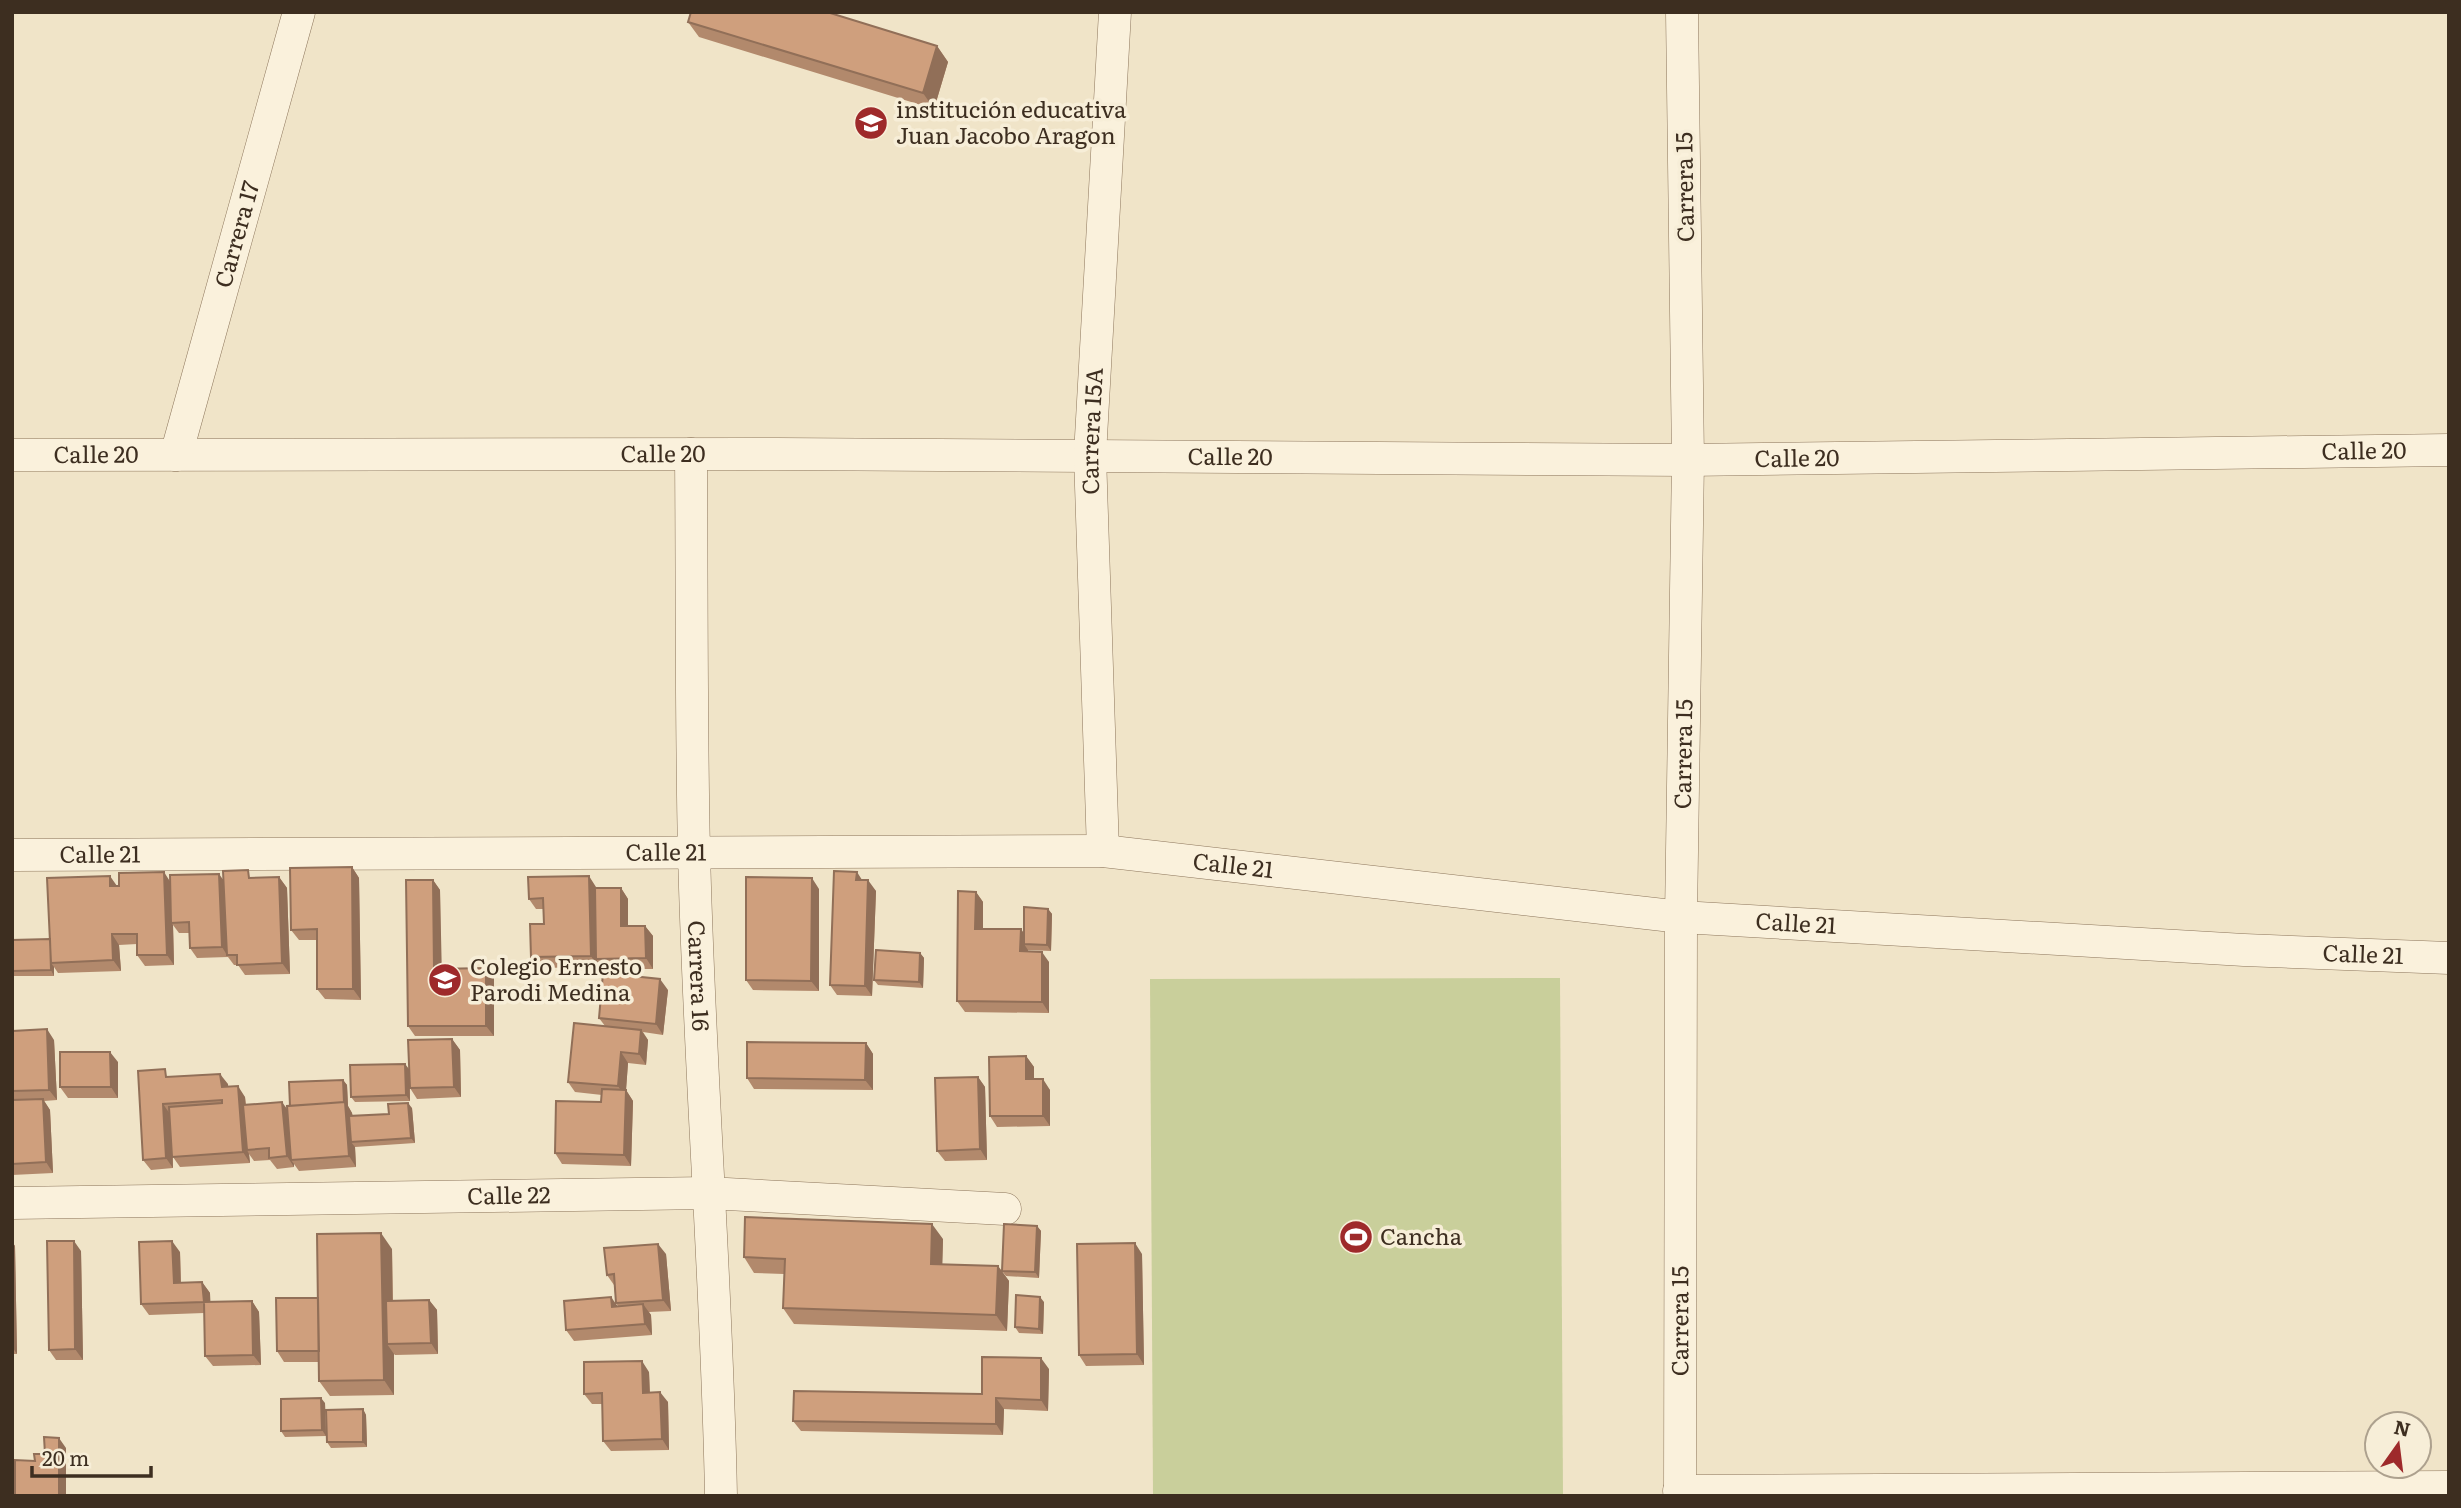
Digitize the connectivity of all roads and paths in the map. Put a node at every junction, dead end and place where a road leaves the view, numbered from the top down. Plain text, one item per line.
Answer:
1 (299, 12) edge
2 (1115, 12) edge
3 (1682, 12) edge
4 (2449, 450) edge
5 (176, 454) junction
6 (691, 454) junction
7 (12, 455) edge
8 (1090, 455) junction
9 (1688, 460) junction
10 (1103, 851) junction
11 (694, 852) junction
12 (12, 855) edge
13 (1681, 917) junction
14 (2449, 958) edge
15 (708, 1194) junction
16 (12, 1203) edge
17 (1006, 1209) dead end
18 (2449, 1488) edge
19 (1680, 1494) edge
20 (720, 1496) edge

1 - 5 street, Carrera 17
2 - 8 street, Carrera 15A
3 - 9 street, Carrera 15
4 - 9 street, Calle 20
5 - 6 street, Calle 20
5 - 7 street, Calle 20
6 - 8 street, Calle 20
6 - 11 street, Carrera 16
8 - 9 street, Calle 20
8 - 10 street, Carrera 15A
9 - 13 street, Carrera 15
10 - 11 street, Calle 21
10 - 13 street, Calle 21
11 - 12 street, Calle 21
11 - 15 street, Carrera 16
13 - 14 street, Calle 21
13 - 19 street, Carrera 15
15 - 16 street, Calle 22
15 - 17 street, Calle 22
15 - 20 street, Carrera 16
18 - 19 street

